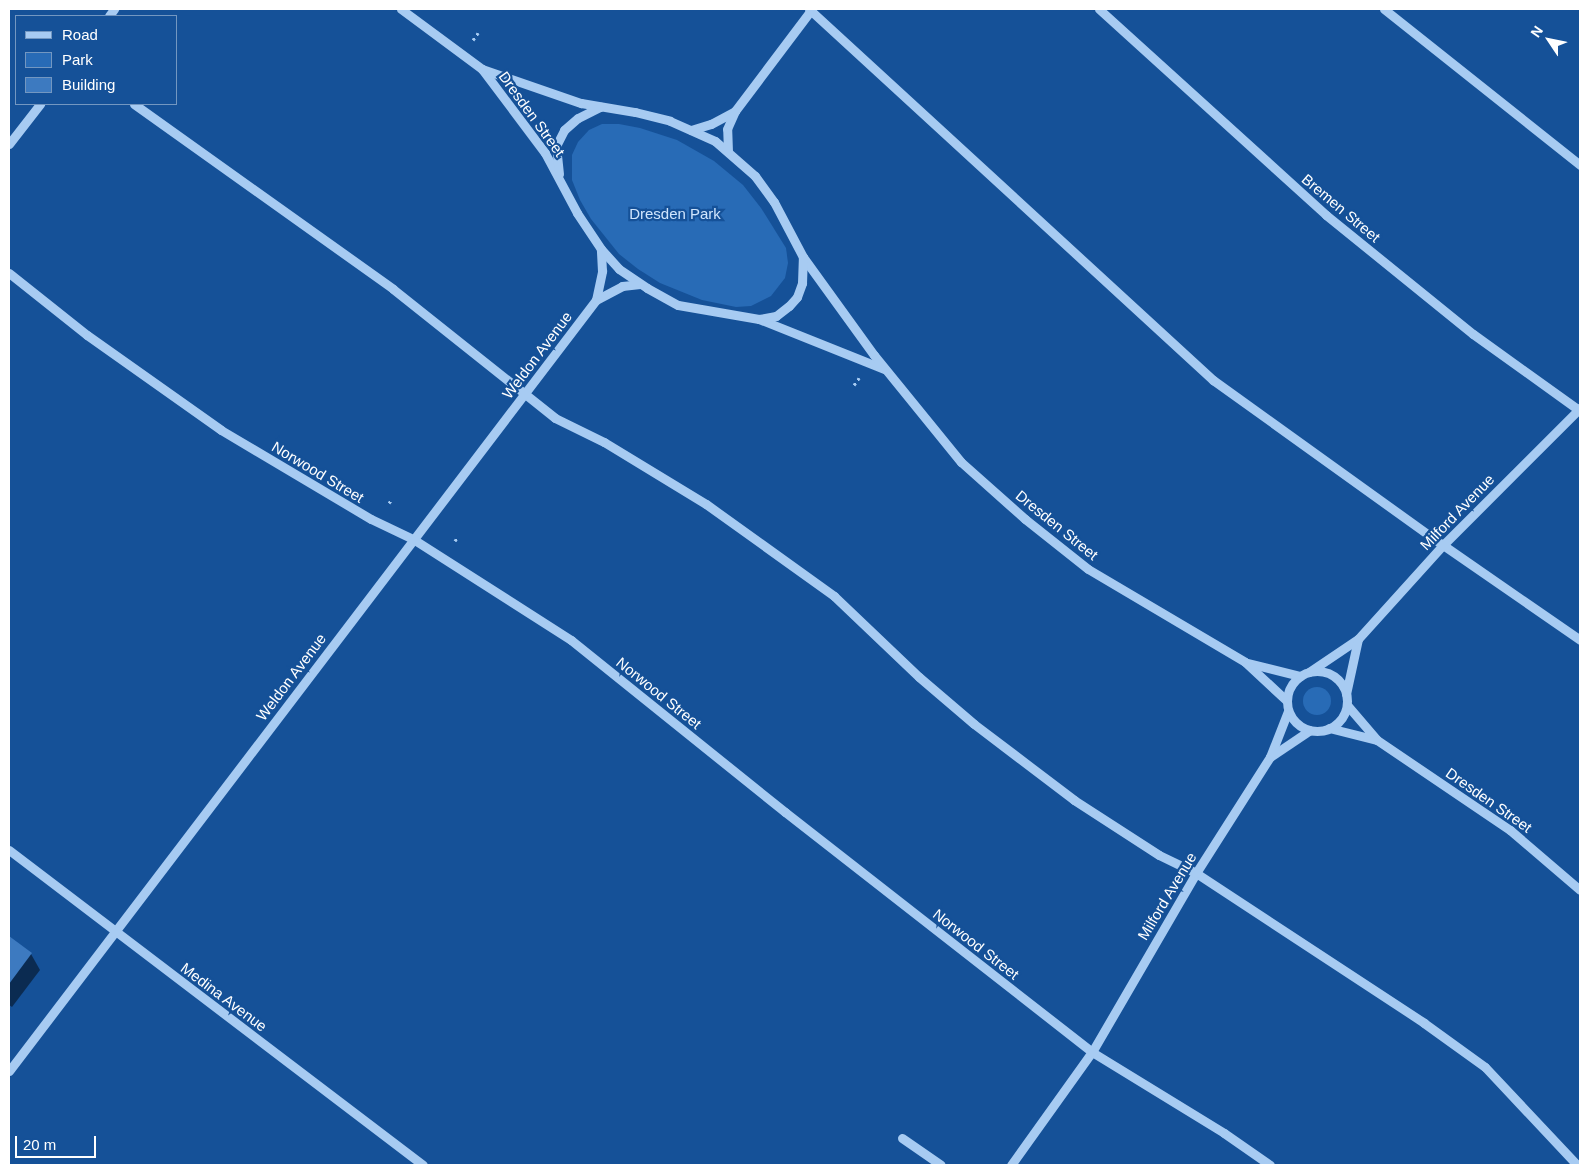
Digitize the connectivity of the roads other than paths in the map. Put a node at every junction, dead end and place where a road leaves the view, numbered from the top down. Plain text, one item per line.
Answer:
1 (401, 9) edge
2 (811, 9) edge
3 (1099, 9) edge
4 (1384, 9) edge
5 (482, 69) junction
6 (39, 105) edge
7 (135, 105) edge
8 (601, 107) junction
9 (735, 111) junction
10 (691, 130) junction
11 (9, 144) edge
12 (728, 152) junction
13 (1580, 165) edge
14 (559, 176) junction
15 (601, 249) junction
16 (804, 257) junction
17 (9, 273) edge
18 (640, 284) junction
19 (596, 300) junction
20 (759, 319) junction
21 (884, 369) junction
22 (524, 394) junction
23 (1580, 409) edge
24 (413, 539) junction
25 (1443, 545) junction
26 (1358, 639) junction
27 (1580, 640) edge
28 (1245, 662) junction
29 (1304, 674) junction
30 (1346, 694) junction
31 (1287, 701) junction
32 (1347, 704) junction
33 (1288, 711) junction
34 (1330, 728) junction
35 (1310, 730) junction
36 (1377, 740) junction
37 (1270, 757) junction
38 (9, 850) edge
39 (1196, 873) junction
40 (1580, 890) edge
41 (115, 931) junction
42 (1092, 1052) junction
43 (9, 1071) edge
44 (902, 1138) dead end
45 (423, 1165) edge
46 (941, 1165) edge
47 (1011, 1165) edge
48 (1270, 1165) edge
49 (1577, 1165) edge

1 - 5 street, Dresden Street
2 - 9 street
2 - 25 street
3 - 23 street, Bremen Street
4 - 13 street
5 - 8 street, Dresden Street
5 - 14 street, Dresden Street
6 - 11 street
7 - 22 street
8 - 10 street, Dresden Street
8 - 14 street, Dresden Street
9 - 10 street
9 - 12 street
10 - 12 street, Dresden Street
12 - 16 street, Dresden Street
14 - 15 street, Dresden Street
15 - 18 street, Dresden Street
15 - 19 street, Weldon Avenue
16 - 20 street, Dresden Street
16 - 21 street, Dresden Street
17 - 24 street, Norwood Street
18 - 19 street, Weldon Avenue
18 - 20 street, Dresden Street
19 - 22 street, Weldon Avenue
20 - 21 street, Dresden Street
21 - 28 street, Dresden Street
22 - 24 street, Weldon Avenue
22 - 39 street
23 - 25 street, Milford Avenue
24 - 41 street, Weldon Avenue
24 - 42 street, Norwood Street
25 - 26 street, Milford Avenue
25 - 27 street
26 - 29 street, Milford Avenue
26 - 30 street, Milford Avenue
28 - 29 street, Dresden Street
28 - 31 street, Dresden Street
29 - 30 street
29 - 31 street
30 - 32 street
31 - 33 street
32 - 34 street
32 - 36 street, Dresden Street
33 - 35 street
33 - 37 street, Milford Avenue
34 - 35 street
34 - 36 street, Dresden Street
35 - 37 street, Milford Avenue
36 - 40 street, Dresden Street
37 - 39 street, Milford Avenue
38 - 41 street, Medina Avenue
39 - 42 street, Milford Avenue
39 - 49 street
41 - 43 street, Weldon Avenue
41 - 45 street, Medina Avenue
42 - 47 street, Milford Avenue
42 - 48 street, Norwood Street
44 - 46 street

